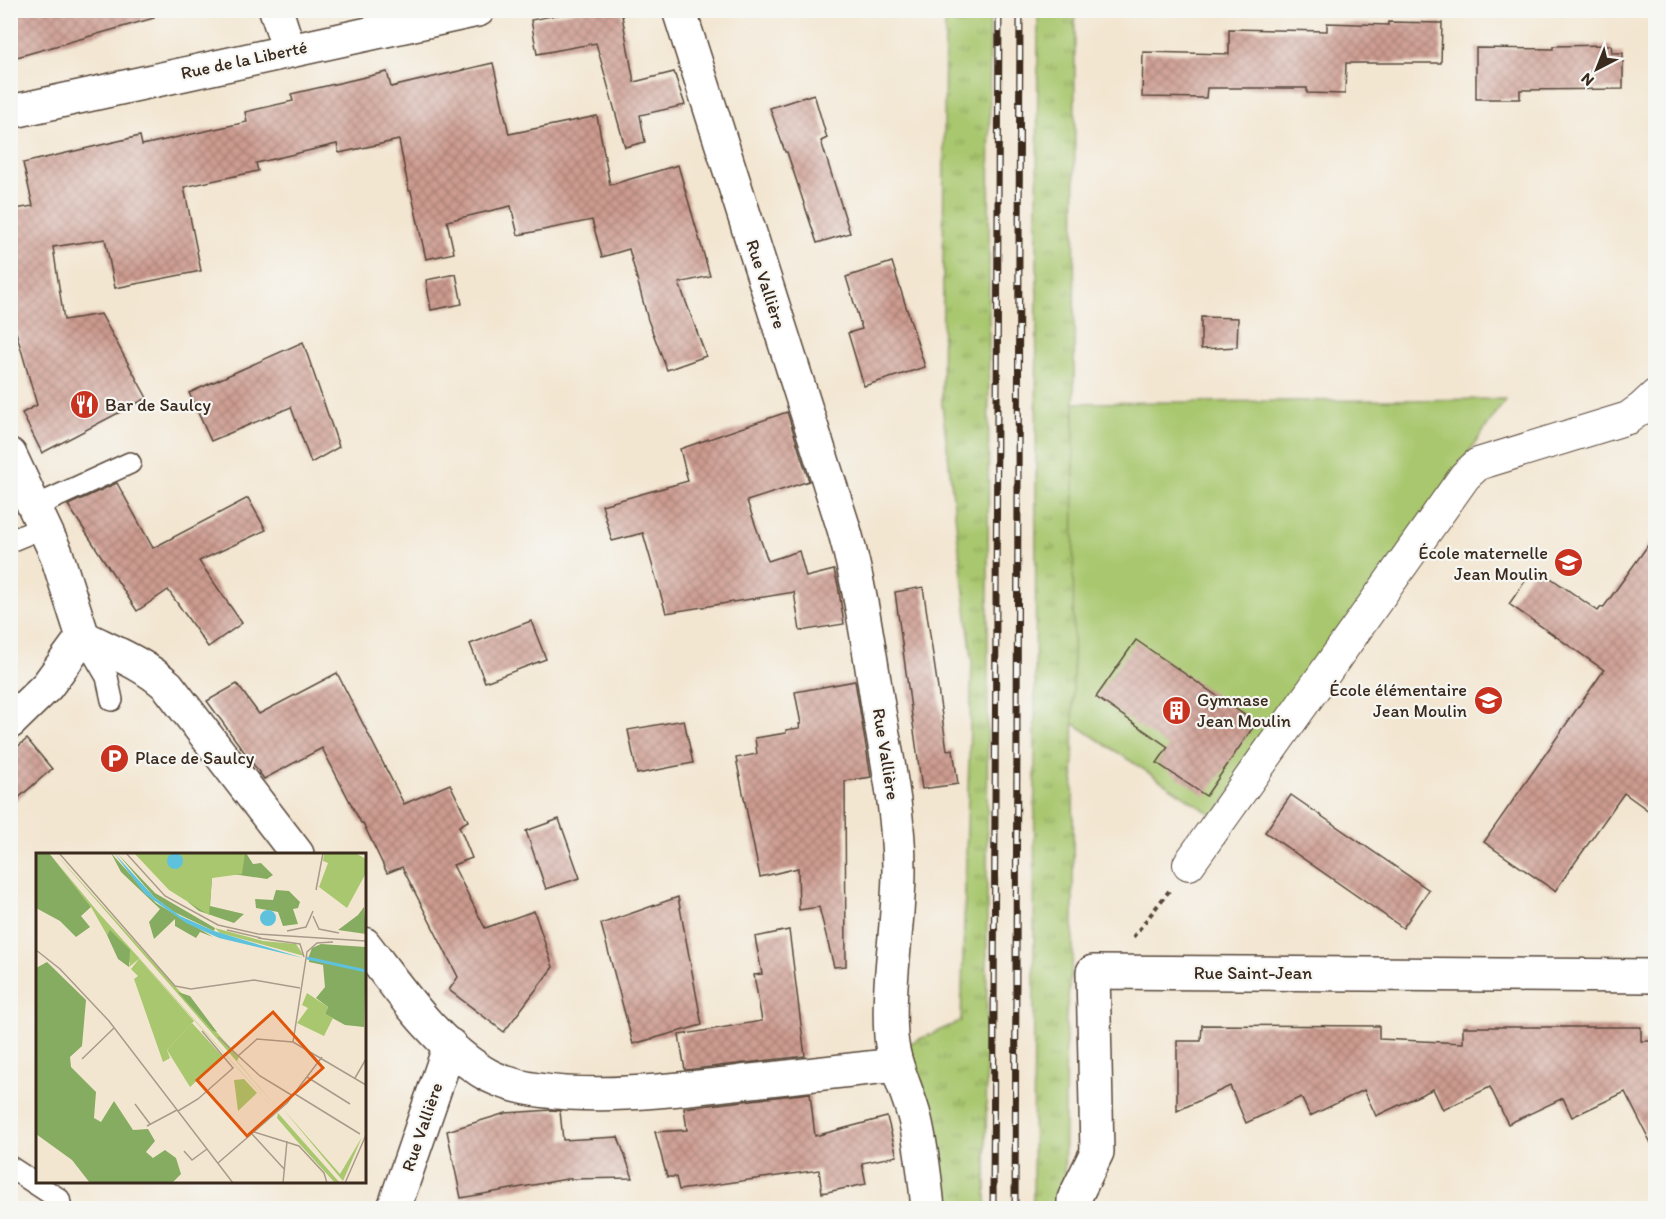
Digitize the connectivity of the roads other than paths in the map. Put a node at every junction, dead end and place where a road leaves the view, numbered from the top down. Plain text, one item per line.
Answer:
1 (276, 10) edge
2 (478, 10) edge
3 (679, 10) edge
4 (289, 50) junction
5 (10, 112) edge
6 (1656, 395) edge
7 (10, 454) edge
8 (130, 463) dead end
9 (39, 517) junction
10 (10, 541) edge
11 (83, 637) junction
12 (112, 700) dead end
13 (10, 722) edge
14 (295, 853) edge
15 (1190, 864) road end
16 (366, 947) edge
17 (1656, 976) edge
18 (450, 1045) junction
19 (896, 1065) junction
20 (10, 1167) edge
21 (61, 1209) edge
22 (394, 1209) edge
23 (928, 1209) edge
24 (1074, 1209) edge

1 - 4 street
2 - 4 street, Rue de la Liberté
3 - 19 street, Rue Vallière
4 - 5 street, Rue de la Liberté
6 - 15 street
7 - 9 street
8 - 9 lane
9 - 10 lane
9 - 11 street
11 - 12 lane
11 - 13 street
11 - 14 street
16 - 18 street
17 - 24 street, Rue Saint-Jean
18 - 19 street
18 - 22 street, Rue Vallière
19 - 23 street, Rue Vallière
20 - 21 lane

